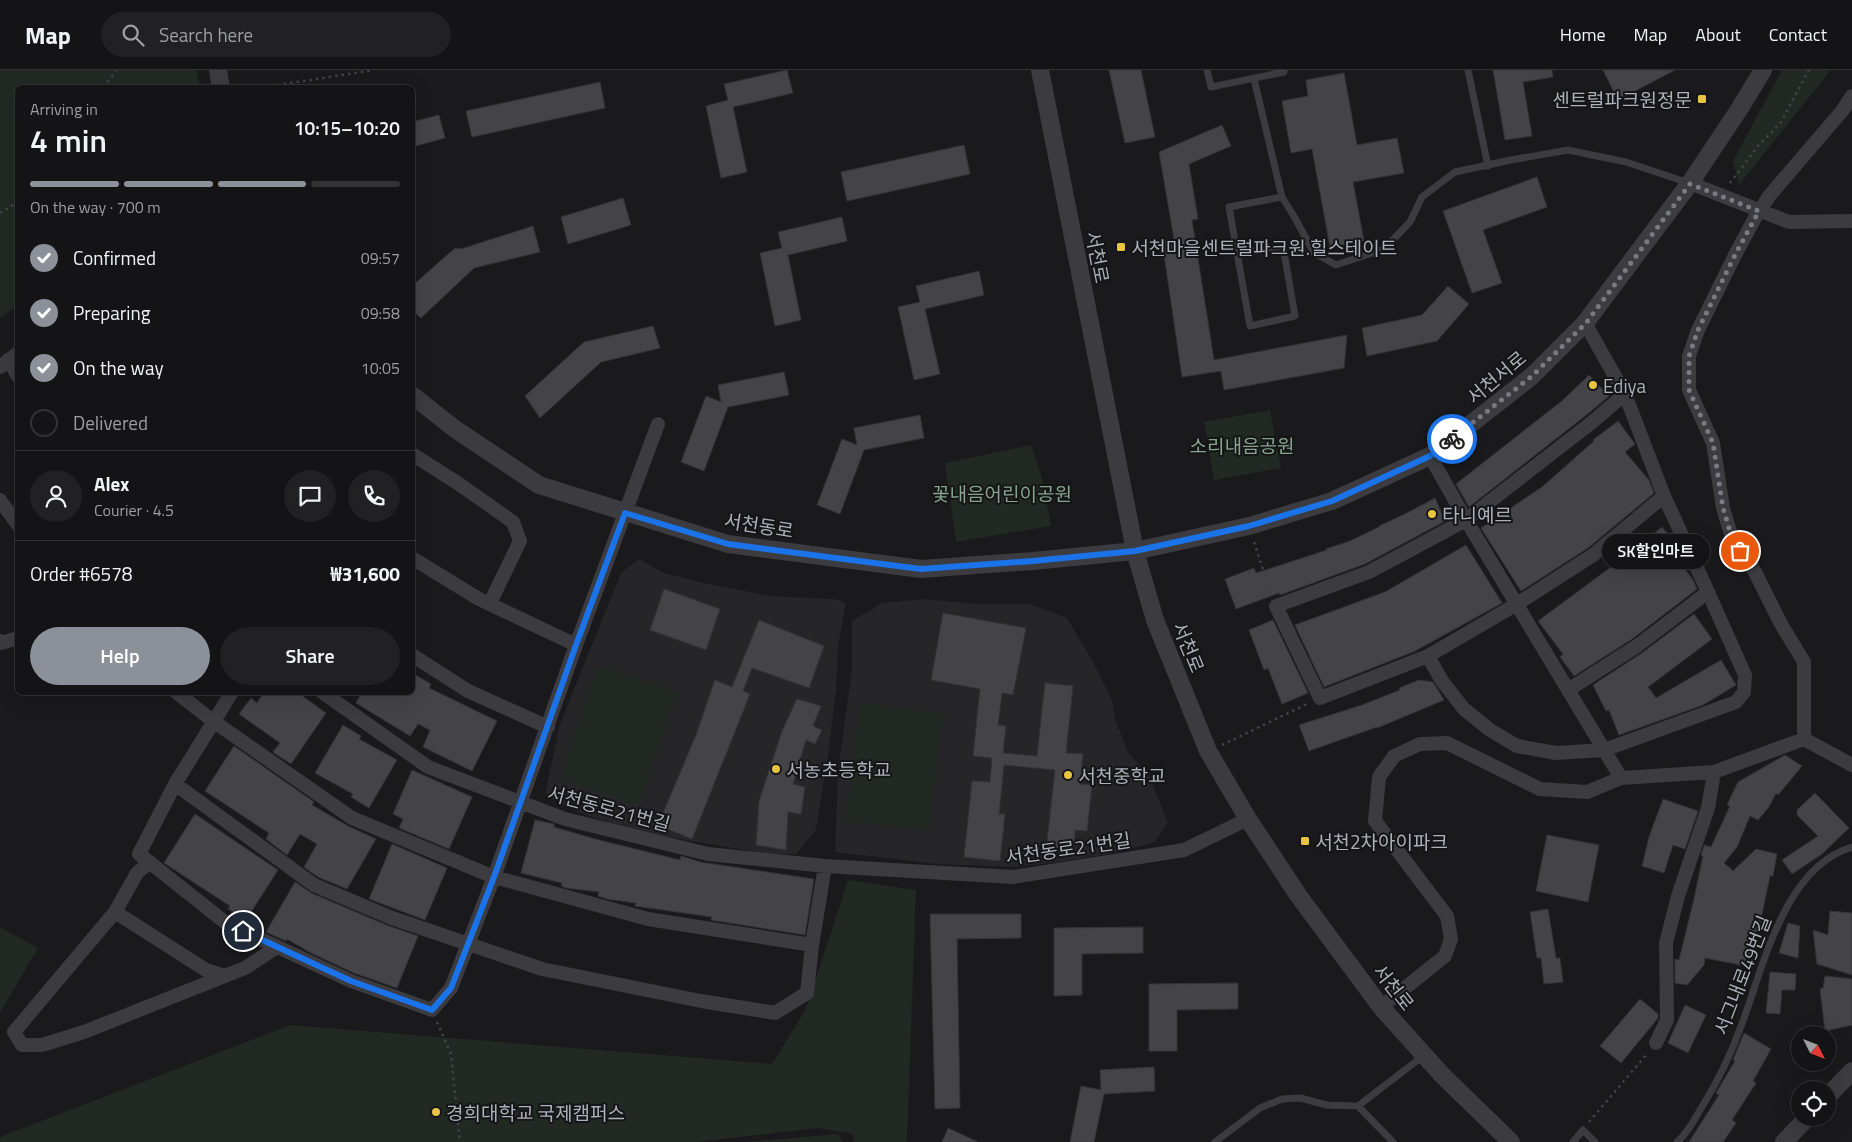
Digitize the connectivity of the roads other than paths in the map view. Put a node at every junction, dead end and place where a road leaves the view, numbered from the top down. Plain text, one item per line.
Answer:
1 (218, 70) edge
2 (1040, 70) edge
3 (1207, 70) edge
4 (1284, 70) edge
5 (1468, 70) edge
6 (1763, 70) edge
7 (1254, 79) junction
8 (220, 85) edge
9 (1852, 96) edge
10 (1488, 166) junction
11 (1690, 184) junction
12 (1282, 197) junction
13 (1759, 211) junction
14 (1852, 221) edge
15 (1237, 254) junction
16 (1586, 323) junction
17 (1625, 394) junction
18 (415, 397) edge
19 (658, 424) dead end
20 (415, 456) edge
21 (1430, 456) junction
22 (1664, 496) junction
23 (0, 500) edge
24 (625, 513) junction
25 (1466, 520) junction
26 (15, 522) edge
27 (1135, 551) junction
28 (415, 560) edge
29 (1708, 592) junction
30 (490, 604) junction
31 (1517, 604) junction
32 (15, 639) edge
33 (0, 642) edge
34 (576, 645) junction
35 (1428, 656) junction
36 (415, 657) edge
37 (1568, 690) junction
38 (180, 695) edge
39 (230, 695) edge
40 (326, 695) edge
41 (213, 721) junction
42 (548, 727) junction
43 (1804, 739) junction
44 (1604, 750) junction
45 (1852, 765) edge
46 (1714, 772) junction
47 (1621, 778) junction
48 (175, 784) junction
49 (520, 802) junction
50 (1248, 819) junction
51 (1852, 847) edge
52 (150, 862) junction
53 (825, 866) junction
54 (494, 877) junction
55 (115, 912) junction
56 (468, 945) junction
57 (812, 945) junction
58 (277, 947) junction
59 (225, 976) junction
60 (1381, 1007) junction
61 (1656, 1043) road end
62 (1424, 1055) junction
63 (1852, 1071) edge
64 (1836, 1088) edge
65 (1358, 1106) junction
66 (1799, 1126) edge
67 (1215, 1142) edge
68 (1393, 1142) edge
69 (1510, 1142) edge
70 (1572, 1142) edge
71 (1595, 1142) edge
72 (1677, 1142) edge
73 (1784, 1142) edge

1 - 8 street
2 - 27 street, 서천로
3 - 7 lane
4 - 7 lane
5 - 10 lane
6 - 11 street, 서천서로
7 - 12 lane
9 - 13 street
10 - 11 lane
10 - 12 lane
11 - 13 street
11 - 16 street, 서천서로
12 - 15 lane
13 - 14 street
13 - 43 street
15 - 15 lane
16 - 17 street
16 - 21 street, 서천서로
17 - 22 street
17 - 25 street
18 - 24 street, 서천동로
19 - 24 street
20 - 30 street
21 - 25 street
21 - 27 street, 서천서로
22 - 29 street
22 - 31 street
23 - 26 street
24 - 27 street, 서천동로
24 - 34 street
25 - 31 street
25 - 35 street
27 - 50 street, 서천로
28 - 30 street
29 - 37 street
29 - 44 street
30 - 34 street
31 - 35 street
31 - 37 street
32 - 33 street
34 - 42 street
35 - 44 street
36 - 42 street
37 - 44 street
38 - 41 street
39 - 41 street
40 - 49 street, 서천동로21번길
41 - 48 street
41 - 54 street
42 - 49 street
43 - 45 street
43 - 46 street
44 - 47 street
46 - 47 street
46 - 61 street
47 - 60 street
48 - 52 street
48 - 56 street
49 - 53 street, 서천동로21번길
49 - 54 street
50 - 53 street, 서천동로21번길
50 - 60 street, 서천로
51 - 72 lane, 서그내로49번길
52 - 55 street
52 - 58 street
53 - 57 street
54 - 56 street
54 - 57 street
55 - 59 street
55 - 59 street
56 - 57 street
56 - 58 street
58 - 59 street
60 - 62 street, 서천로
62 - 65 lane
62 - 69 street, 서천로
63 - 64 street
65 - 67 lane
65 - 68 lane
66 - 73 street
70 - 71 lane

